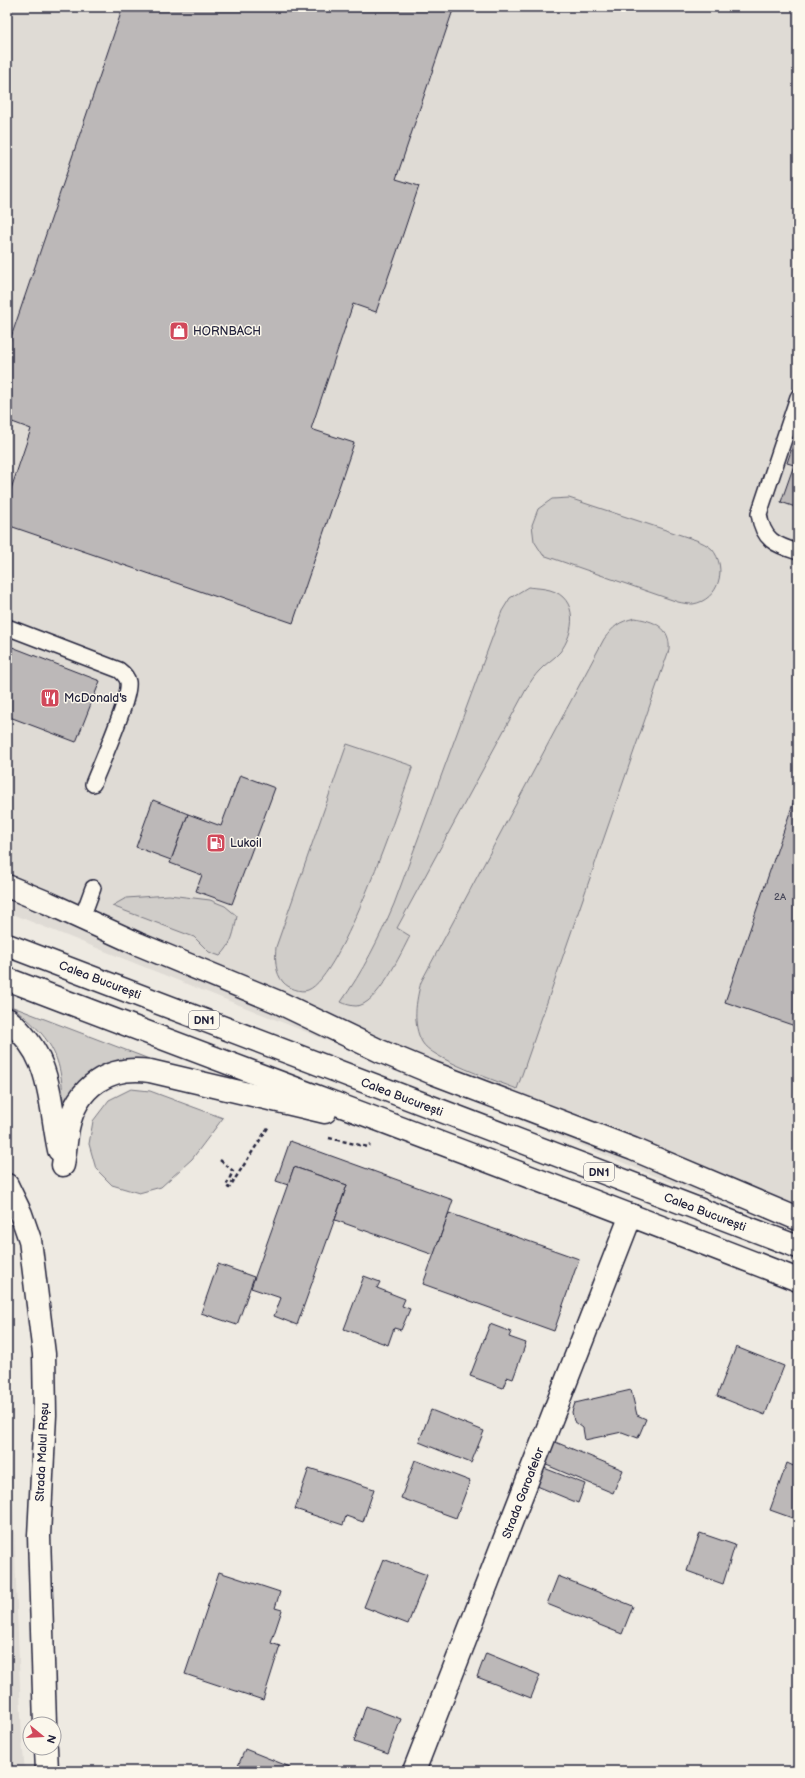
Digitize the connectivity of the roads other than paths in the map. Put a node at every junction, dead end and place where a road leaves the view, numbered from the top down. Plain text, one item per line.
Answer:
1 (798, 397) edge
2 (798, 552) edge
3 (7, 627) edge
4 (93, 784) dead end
5 (7, 886) edge
6 (93, 888) dead end
7 (82, 918) junction
8 (7, 944) edge
9 (7, 978) edge
10 (7, 1019) edge
11 (389, 1125) junction
12 (7, 1185) edge
13 (631, 1215) junction
14 (798, 1219) edge
15 (798, 1247) edge
16 (798, 1280) edge
17 (45, 1716) edge
18 (46, 1756) edge
19 (47, 1771) edge
20 (414, 1771) edge

1 - 2 lane
3 - 4 lane
5 - 7 main road
6 - 7 lane
7 - 14 main road
8 - 15 main road, Calea București / DN1
9 - 11 main road, DN1
10 - 11 main road
11 - 13 main road, DN1
12 - 17 main road, Strada Malul Roșu
13 - 16 main road, DN1
13 - 20 main road, Strada Garoafelor
18 - 19 main road

